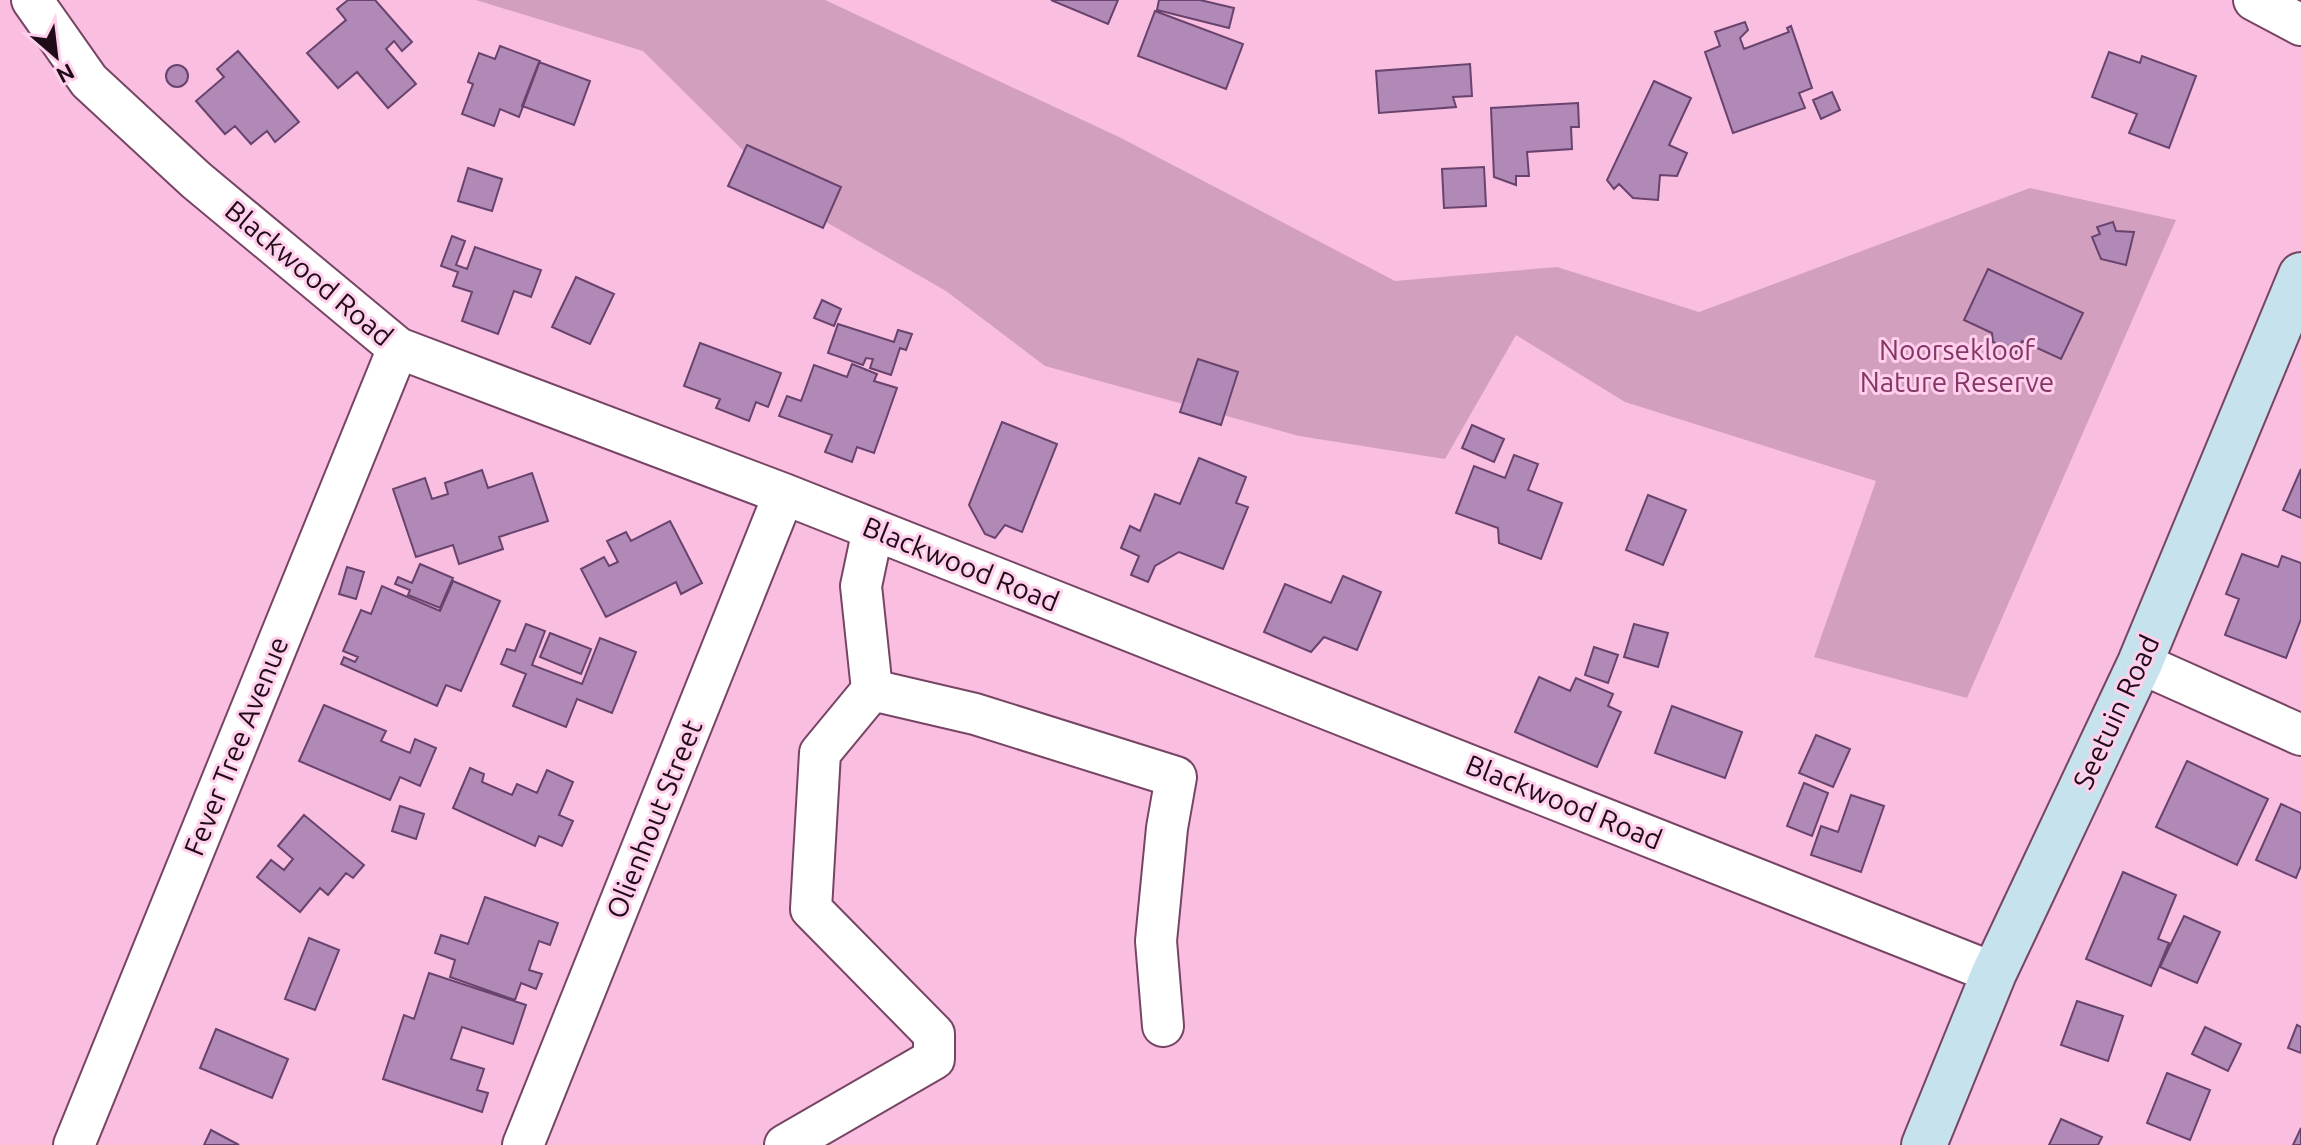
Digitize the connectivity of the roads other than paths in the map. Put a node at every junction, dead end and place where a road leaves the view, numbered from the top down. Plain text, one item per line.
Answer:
1 (32, 0) edge
2 (2254, 0) edge
3 (2301, 25) edge
4 (2300, 282) edge
5 (398, 348) junction
6 (784, 494) junction
7 (873, 529) junction
8 (2140, 663) junction
9 (872, 690) junction
10 (2301, 735) edge
11 (1994, 973) junction
12 (1163, 1026) dead end
13 (74, 1145) edge
14 (523, 1145) edge
15 (785, 1145) edge
16 (1924, 1145) edge

1 - 5 street, Blackwood Road
2 - 3 street
4 - 8 street, Seetuin Road
5 - 6 street, Blackwood Road
5 - 13 street, Fever Tree Avenue
6 - 7 street, Blackwood Road
6 - 14 street, Olienhout Street
7 - 9 street
7 - 11 street, Blackwood Road
8 - 10 street
8 - 11 street, Seetuin Road
9 - 12 street
9 - 15 street
11 - 16 street, Seetuin Road

